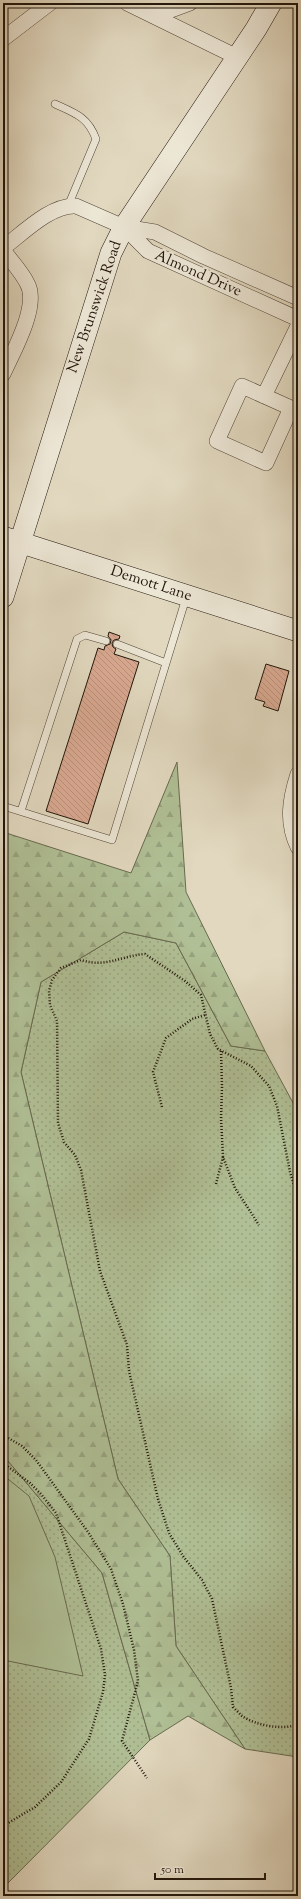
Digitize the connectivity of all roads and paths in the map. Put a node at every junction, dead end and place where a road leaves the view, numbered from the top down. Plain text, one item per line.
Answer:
1 (50, 3) edge
2 (127, 3) edge
3 (190, 3) edge
4 (271, 3) edge
5 (155, 16) junction
6 (3, 39) edge
7 (237, 57) junction
8 (55, 104) dead end
9 (68, 206) junction
10 (124, 227) junction
11 (3, 249) edge
12 (298, 298) edge
13 (298, 319) edge
14 (298, 326) edge
15 (3, 374) edge
16 (264, 396) junction
17 (12, 540) edge
18 (187, 596) junction
19 (3, 597) edge
20 (298, 631) edge
21 (106, 641) dead end
22 (118, 644) dead end
23 (166, 663) junction
24 (298, 774) edge
25 (3, 806) edge
26 (20, 811) junction
27 (298, 847) edge
28 (204, 1015) junction
29 (221, 1051) junction
30 (162, 1107) dead end
31 (223, 1157) junction
32 (216, 1184) dead end
33 (298, 1198) edge
34 (259, 1225) dead end
35 (3, 1435) edge
36 (3, 1463) edge
37 (298, 1724) edge
38 (147, 1778) dead end
39 (3, 1826) edge

1 - 6 street
2 - 5 street
3 - 5 street
4 - 7 street, New Brunswick Road
5 - 7 street
7 - 10 street, New Brunswick Road
8 - 9 lane
9 - 10 street
9 - 11 street
10 - 12 street, Almond Drive
10 - 13 street, Almond Drive
10 - 17 street, New Brunswick Road
11 - 15 street
14 - 16 street
16 - 16 street
17 - 18 street, Demott Lane
17 - 19 street, New Brunswick Road
18 - 20 street, Demott Lane
18 - 23 lane
21 - 26 lane
22 - 23 lane
23 - 26 lane
24 - 27 street
25 - 26 lane
28 - 29 path
28 - 30 path
28 - 37 path
29 - 31 path
29 - 33 path
31 - 32 path
31 - 34 path
35 - 38 path
36 - 39 path

